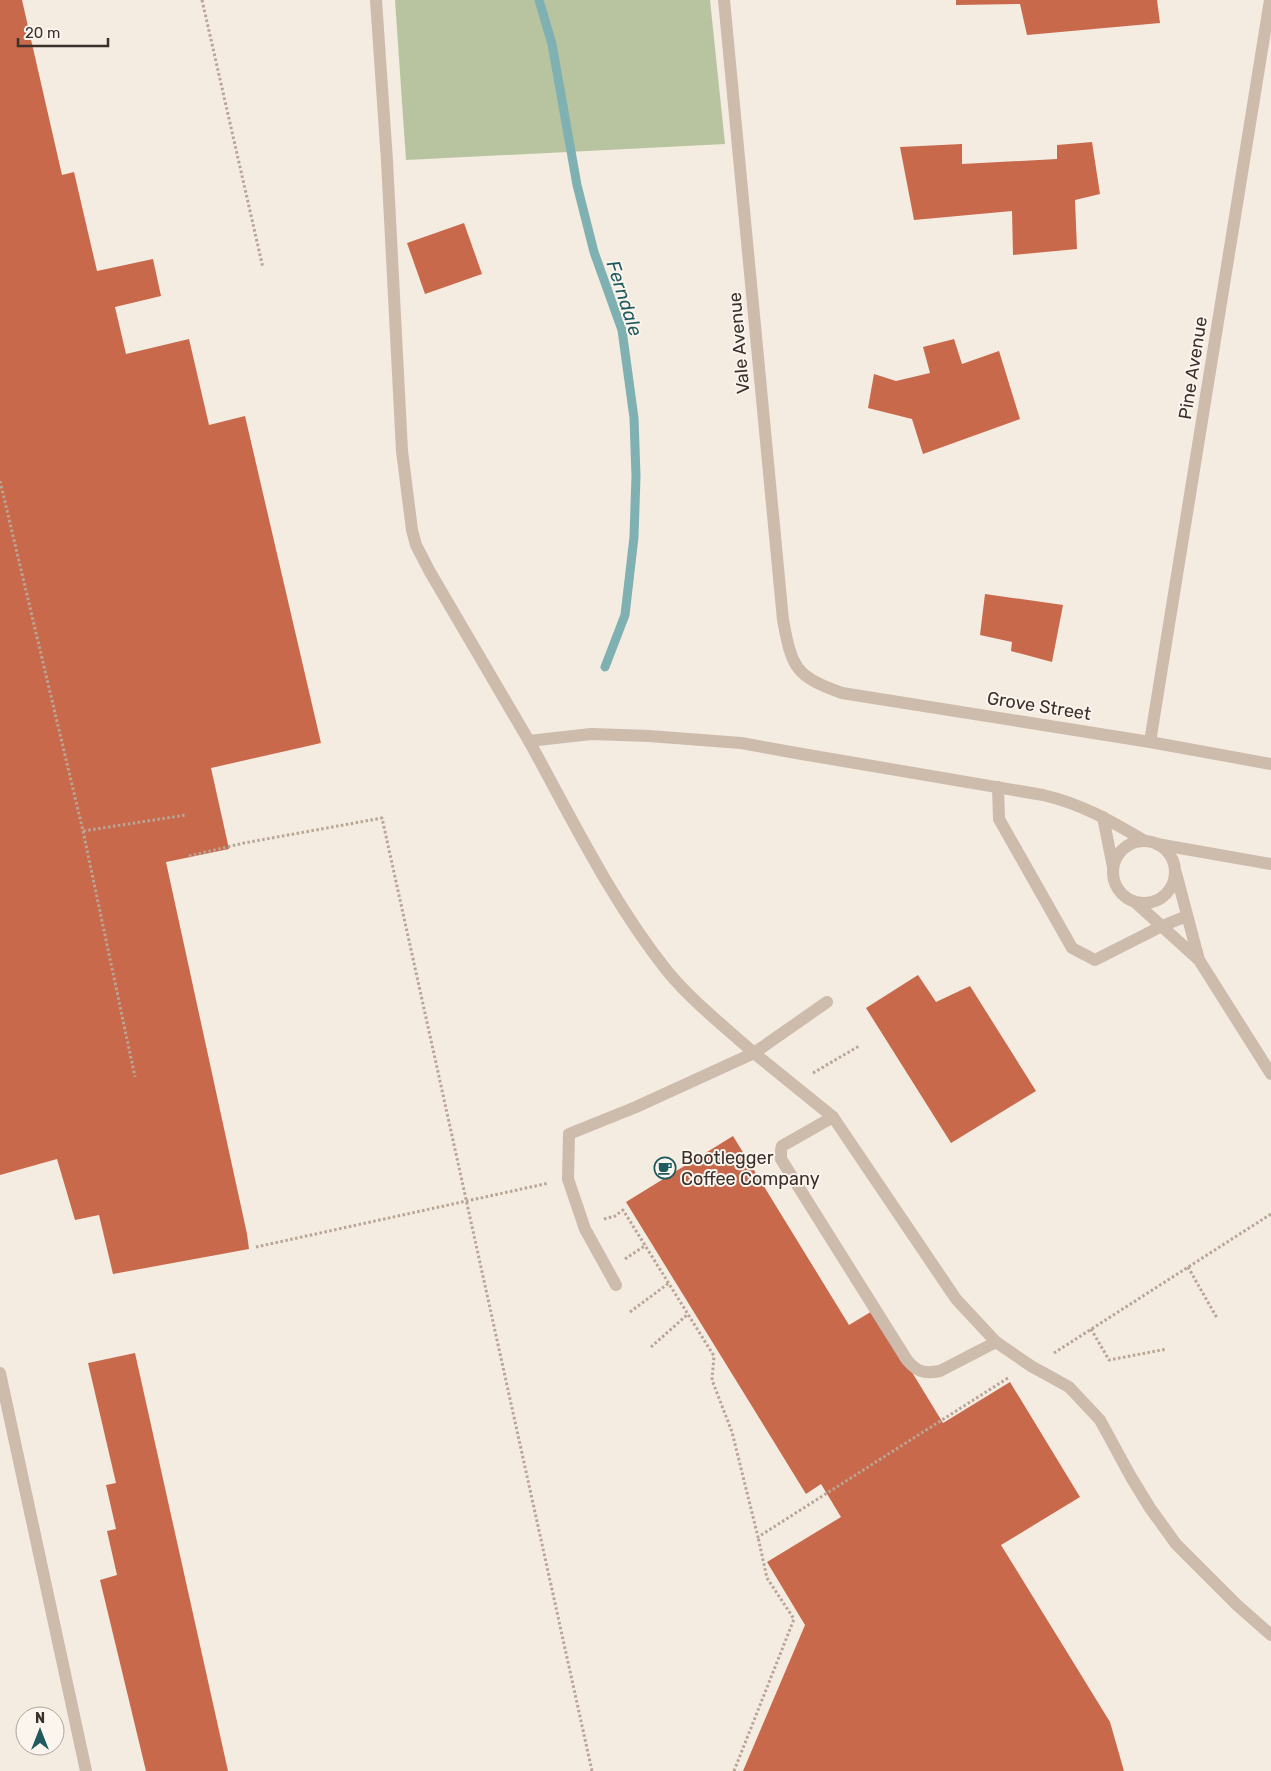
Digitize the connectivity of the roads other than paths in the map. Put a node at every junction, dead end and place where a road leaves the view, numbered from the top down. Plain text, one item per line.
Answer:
1 (376, 0) edge
2 (724, 0) edge
3 (1270, 0) edge
4 (805, 677) joint
5 (529, 740) junction
6 (1150, 742) junction
7 (1271, 764) edge
8 (998, 787) junction
9 (1103, 817) junction
10 (1151, 843) junction
11 (1271, 864) edge
12 (1113, 867) junction
13 (1175, 868) junction
14 (1135, 902) junction
15 (1187, 916) junction
16 (1162, 926) junction
17 (1199, 960) junction
18 (827, 1002) dead end
19 (754, 1053) junction
20 (1271, 1074) edge
21 (833, 1117) junction
22 (616, 1285) dead end
23 (996, 1342) junction
24 (0, 1374) edge
25 (1271, 1635) edge
26 (86, 1771) edge

1 - 5 street
2 - 4 street, Vale Avenue
3 - 6 street, Pine Avenue
4 - 6 street, Grove Street
5 - 8 street
5 - 19 street
6 - 7 street, Grove Street
8 - 9 street
8 - 16 street
9 - 10 street
9 - 12 street
10 - 11 street
10 - 12 street
10 - 13 street
12 - 14 street
13 - 14 street
13 - 15 street
14 - 16 street
15 - 16 street
15 - 17 street
16 - 17 street
17 - 20 street
18 - 19 street
19 - 21 street
19 - 22 street
21 - 23 street
21 - 23 street
23 - 25 street
24 - 26 street

